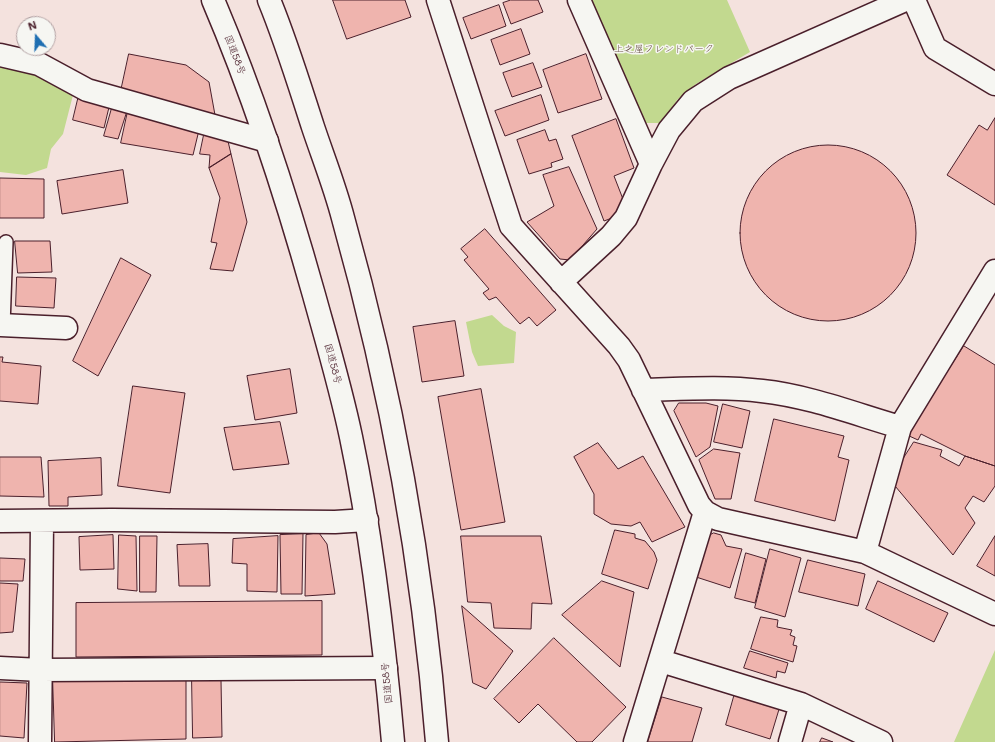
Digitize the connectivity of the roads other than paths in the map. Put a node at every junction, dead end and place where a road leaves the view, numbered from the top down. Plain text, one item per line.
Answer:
1 (213, 0) edge
2 (269, 0) edge
3 (438, 0) edge
4 (580, 0) edge
5 (905, 0) edge
6 (914, 0) edge
7 (0, 55) edge
8 (995, 84) edge
9 (267, 141) junction
10 (651, 164) junction
11 (6, 242) dead end
12 (995, 271) edge
13 (562, 282) junction
14 (2, 325) edge
15 (66, 328) dead end
16 (643, 390) junction
17 (900, 427) junction
18 (705, 512) junction
19 (367, 520) junction
20 (42, 521) junction
21 (4, 525) edge
22 (865, 552) junction
23 (995, 614) edge
24 (661, 661) junction
25 (0, 668) edge
26 (386, 668) junction
27 (41, 670) junction
28 (801, 704) junction
29 (40, 742) edge
30 (393, 742) edge
31 (437, 742) edge
32 (635, 742) edge
33 (790, 742) edge
34 (881, 742) edge

1 - 9 main road, 国道58号
2 - 31 main road
3 - 13 main road
4 - 10 main road
5 - 10 main road
6 - 8 main road
7 - 9 main road
9 - 19 main road, 国道58号
10 - 13 main road
11 - 14 lane
12 - 17 main road
13 - 16 main road
14 - 15 main road
16 - 17 main road
16 - 18 main road
17 - 22 main road
18 - 22 main road
18 - 24 main road
19 - 20 main road
19 - 26 main road, 国道58号
20 - 21 main road
20 - 27 main road
22 - 23 main road
24 - 28 main road
24 - 32 main road
25 - 27 main road
26 - 27 main road
26 - 30 main road, 国道58号
27 - 29 main road
28 - 33 main road
28 - 34 main road

